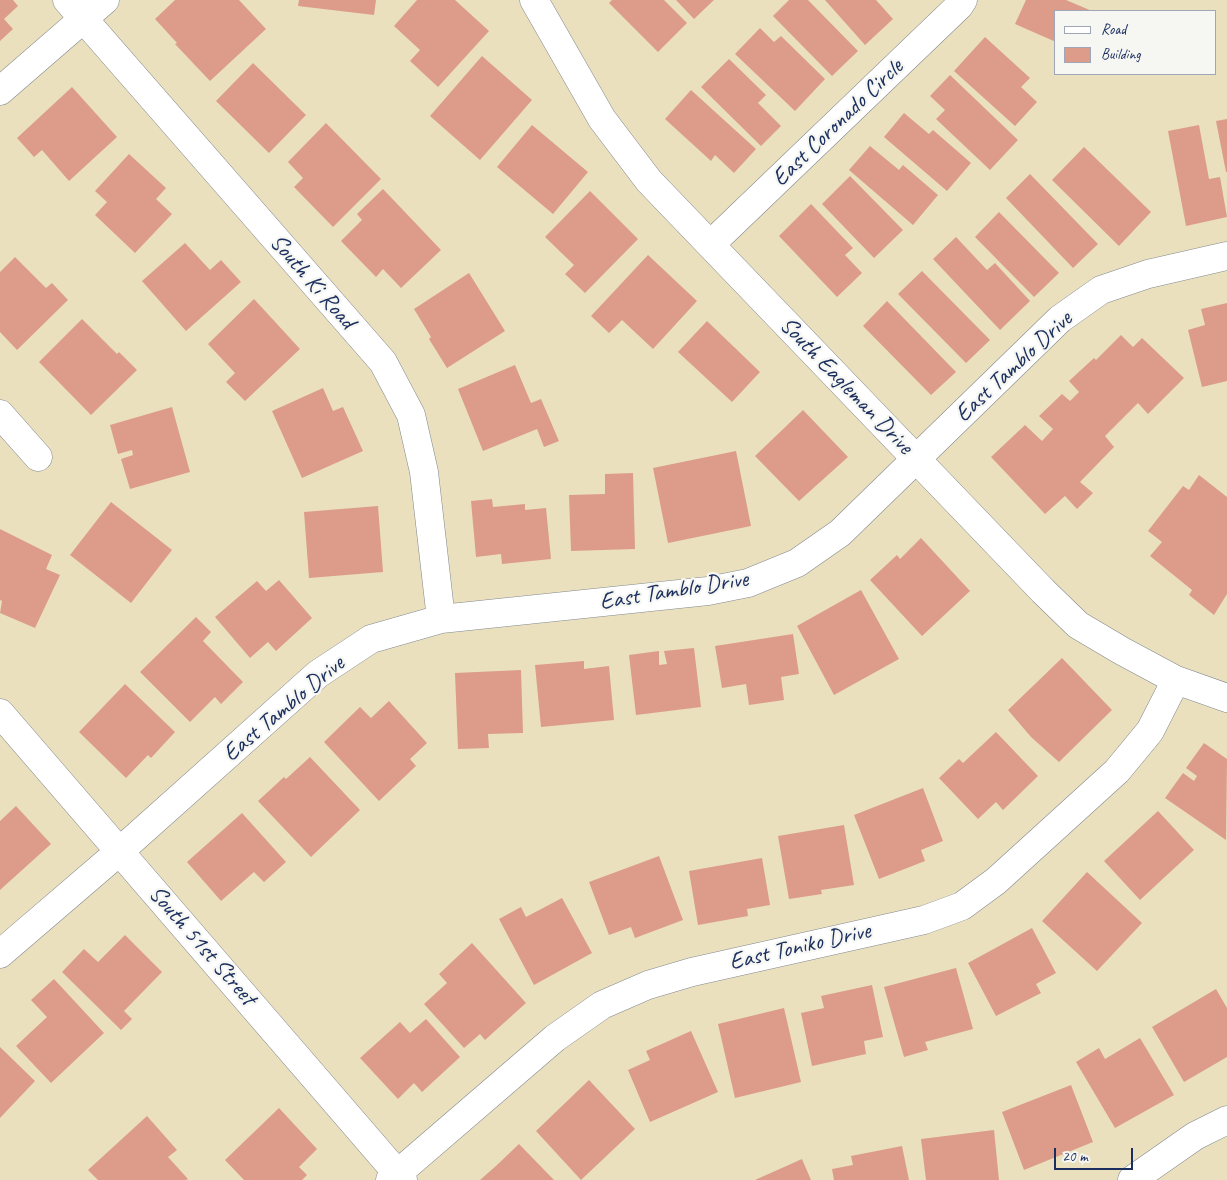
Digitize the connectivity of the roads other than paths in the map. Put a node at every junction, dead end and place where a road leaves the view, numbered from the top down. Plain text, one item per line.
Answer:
1 (105, 0) edge
2 (534, 0) edge
3 (963, 0) edge
4 (75, 10) edge
5 (0, 92) edge
6 (711, 244) junction
7 (1227, 256) edge
8 (0, 414) edge
9 (38, 457) dead end
10 (916, 460) junction
11 (441, 620) junction
12 (1176, 680) junction
13 (1227, 698) edge
14 (0, 713) edge
15 (120, 851) junction
16 (0, 954) edge
17 (1227, 1120) edge
18 (397, 1178) edge
19 (1132, 1180) edge

1 - 4 street
2 - 6 street, South Eagleman Drive
3 - 6 street, East Coronado Circle
4 - 5 street
4 - 11 street, South Ki Road
6 - 10 street, South Eagleman Drive
7 - 10 street, East Tamblo Drive
8 - 9 street
10 - 11 street, East Tamblo Drive
10 - 12 street, South Eagleman Drive
11 - 15 street, East Tamblo Drive
12 - 13 street, South Eagleman Drive
12 - 18 street, East Toniko Drive
14 - 15 street, South 51st Street
15 - 16 street, East Tamblo Drive
15 - 18 street, South 51st Street
17 - 19 street

